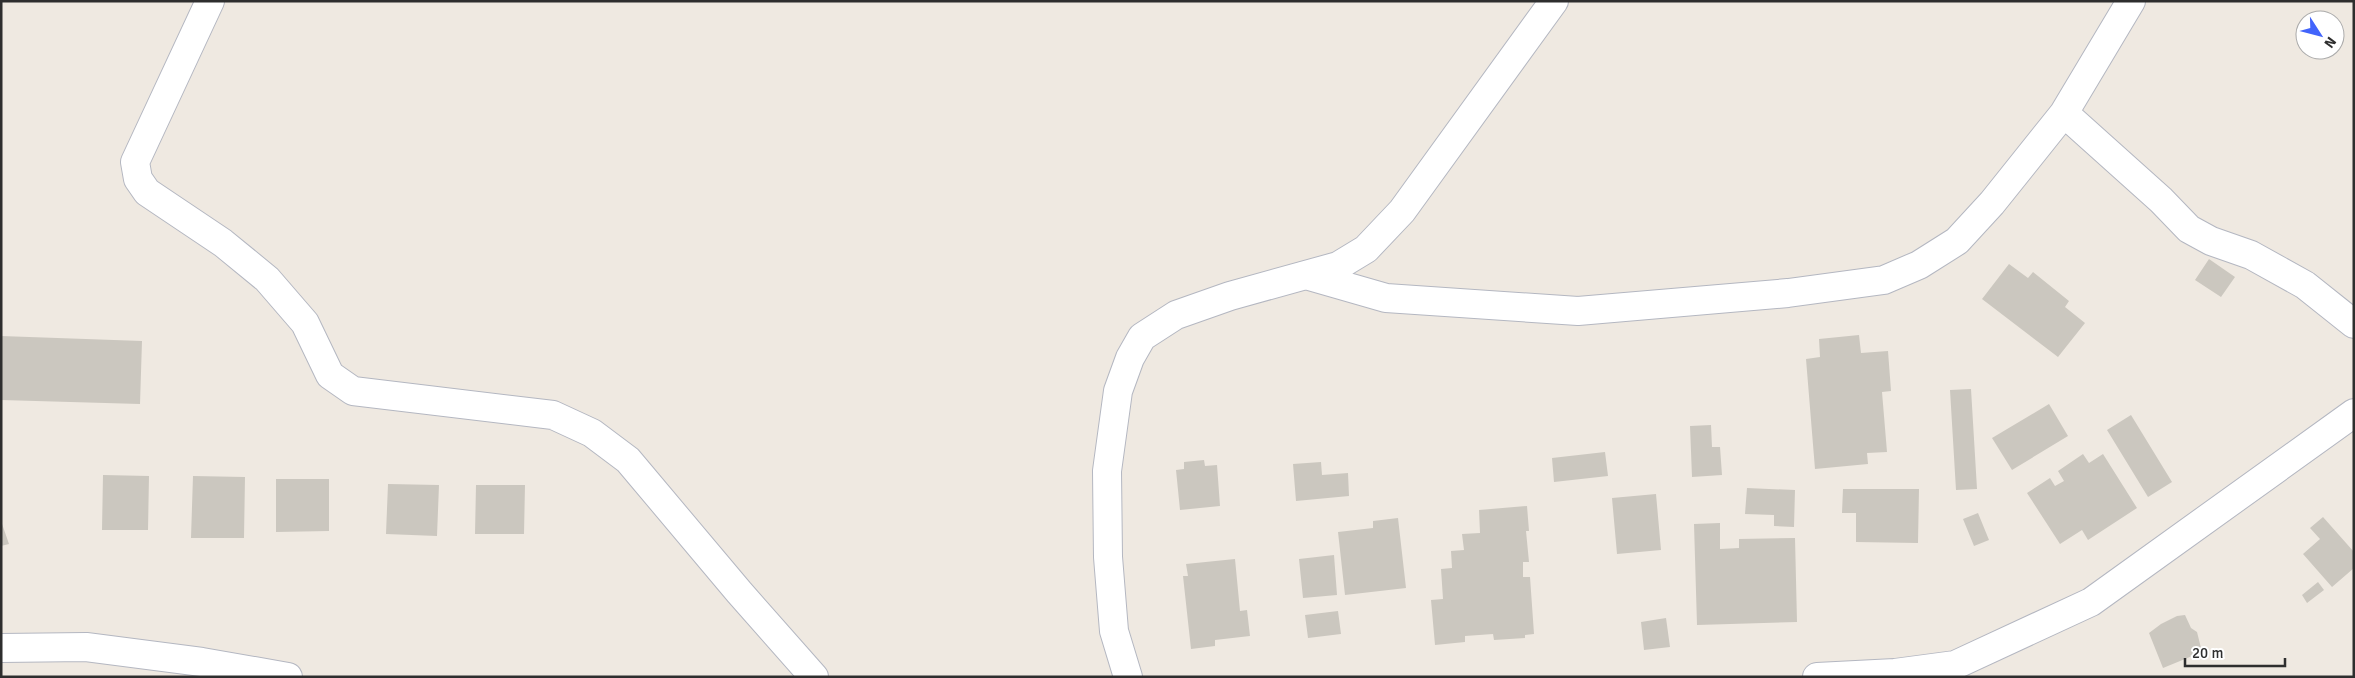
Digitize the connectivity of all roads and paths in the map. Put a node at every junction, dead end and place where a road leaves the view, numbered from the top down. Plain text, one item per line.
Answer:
1 (210, 1) edge
2 (1554, 1) edge
3 (2131, 1) edge
4 (2064, 113) junction
5 (1306, 274) junction
6 (2354, 324) edge
7 (2354, 413) edge
8 (1, 648) edge
9 (288, 677) edge
10 (814, 677) edge
11 (1128, 677) edge
12 (1816, 677) edge

1 - 10 street
2 - 5 street
3 - 4 street
4 - 5 street
4 - 6 street
5 - 11 street
7 - 12 street
8 - 9 street

